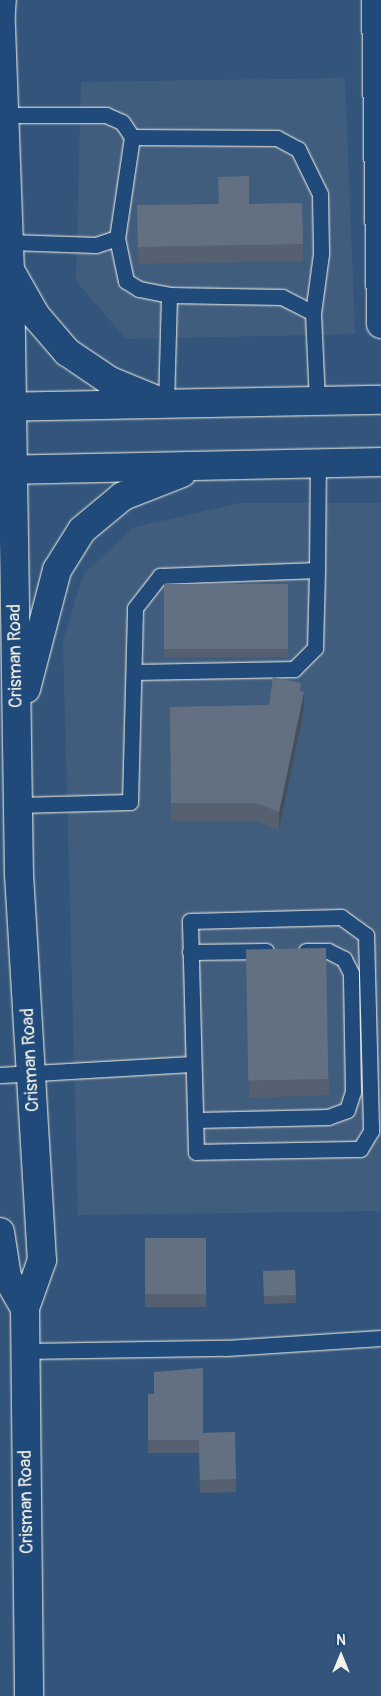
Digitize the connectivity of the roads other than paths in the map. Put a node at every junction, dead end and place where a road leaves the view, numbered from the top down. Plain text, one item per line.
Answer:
1 (1, 0) edge
2 (378, 5) edge
3 (0, 21) edge
4 (2, 115) junction
5 (132, 137) junction
6 (117, 238) junction
7 (9, 242) junction
8 (10, 270) junction
9 (381, 291) edge
10 (169, 295) junction
11 (313, 313) junction
12 (381, 324) edge
13 (381, 400) edge
14 (317, 401) junction
15 (166, 404) junction
16 (6, 407) edge
17 (381, 462) edge
18 (318, 464) junction
19 (199, 466) junction
20 (6, 470) edge
21 (317, 570) junction
22 (134, 672) junction
23 (17, 722) junction
24 (17, 805) junction
25 (190, 952) junction
26 (193, 1064) junction
27 (32, 1070) junction
28 (0, 1075) edge
29 (196, 1120) junction
30 (0, 1232) edge
31 (25, 1308) junction
32 (381, 1338) edge
33 (26, 1351) junction
34 (29, 1696) edge

1 - 3 main road, Crisman Road
2 - 9 main road
3 - 4 main road, Crisman Road
4 - 5 lane
4 - 7 main road, Crisman Road
5 - 6 lane
5 - 11 lane
6 - 7 lane
6 - 10 lane
7 - 8 main road, Crisman Road
8 - 15 main road
8 - 16 main road, Crisman Road
9 - 12 main road
10 - 11 lane
10 - 15 lane
11 - 14 lane
13 - 14 main road
14 - 15 main road
15 - 16 main road
16 - 20 main road, Crisman Road
17 - 18 main road
18 - 19 main road
18 - 21 lane
19 - 20 main road
19 - 23 main road
20 - 23 main road, Crisman Road
21 - 22 lane
21 - 22 lane
22 - 24 lane
23 - 24 main road, Crisman Road
24 - 27 main road, Crisman Road
25 - 26 lane
25 - 29 lane
25 - 29 lane
26 - 27 lane
26 - 29 lane
27 - 28 lane
27 - 31 main road, Crisman Road
30 - 31 main road, Crisman Road
31 - 33 main road, Crisman Road
32 - 33 lane
33 - 34 main road, Crisman Road

